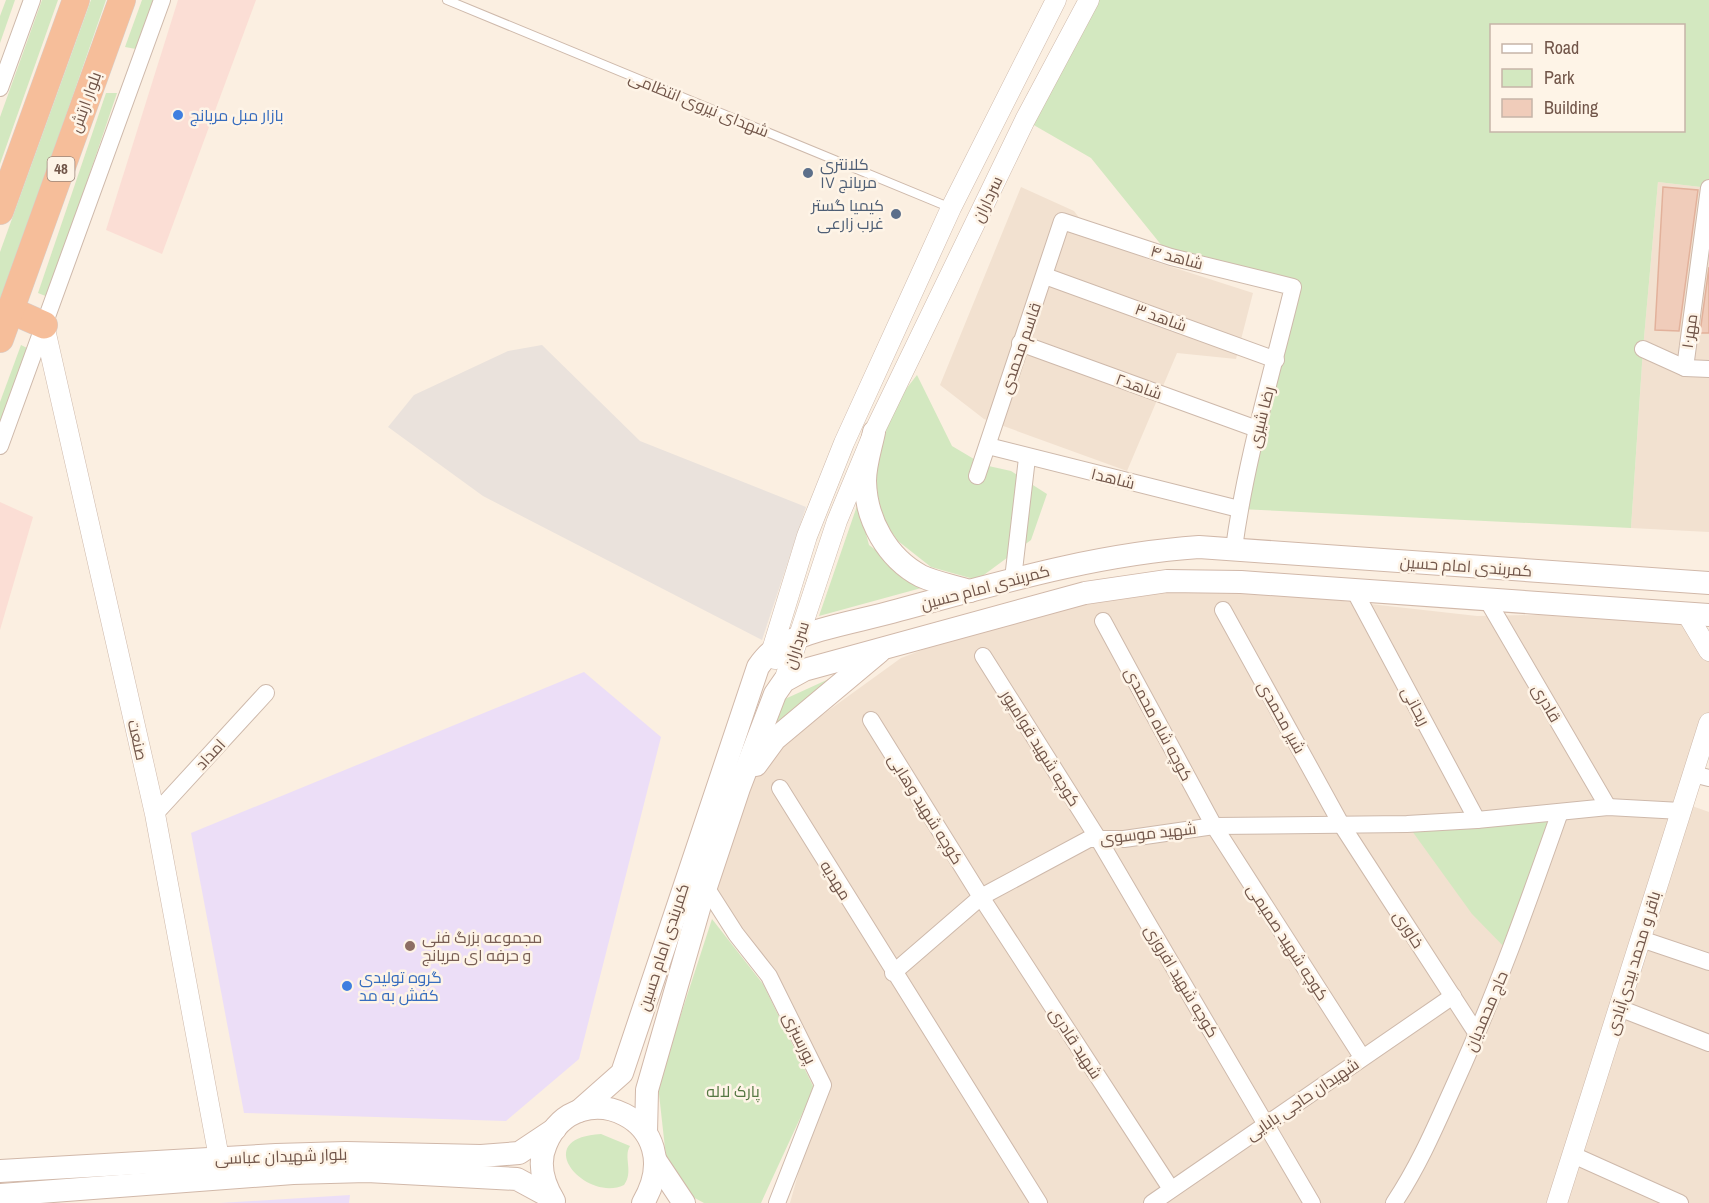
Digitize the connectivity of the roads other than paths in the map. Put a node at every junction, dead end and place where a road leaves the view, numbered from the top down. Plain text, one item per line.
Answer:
1 (32, 0) edge
2 (76, 0) edge
3 (122, 0) edge
4 (162, 0) edge
5 (447, 0) edge
6 (1056, 0) edge
7 (1089, 0) edge
8 (0, 88) edge
9 (1709, 188) edge
10 (951, 208) junction
11 (0, 211) edge
12 (1062, 221) joint
13 (1045, 276) junction
14 (1293, 287) joint
15 (10, 310) junction
16 (44, 325) junction
17 (0, 339) edge
18 (1020, 343) junction
19 (1642, 349) dead end
20 (1276, 360) junction
21 (1685, 368) junction
22 (1709, 369) edge
23 (1257, 429) junction
24 (874, 432) junction
25 (0, 446) edge
26 (988, 446) junction
27 (1027, 458) junction
28 (977, 476) dead end
29 (1239, 509) junction
30 (1234, 548) junction
31 (1013, 579) junction
32 (1709, 583) edge
33 (970, 591) junction
34 (1354, 592) junction
35 (1486, 598) junction
36 (1223, 610) dead end
37 (1698, 615) edge
38 (1103, 621) dead end
39 (798, 639) junction
40 (888, 645) junction
41 (772, 650) junction
42 (1709, 651) edge
43 (983, 656) dead end
44 (784, 681) junction
45 (266, 693) dead end
46 (871, 720) dead end
47 (1709, 723) edge
48 (1701, 776) edge
49 (739, 788) junction
50 (780, 788) dead end
51 (1608, 807) junction
52 (1560, 812) junction
53 (1681, 812) junction
54 (155, 814) junction
55 (1477, 820) junction
56 (1341, 824) junction
57 (1214, 826) junction
58 (1099, 840) junction
59 (706, 887) junction
60 (981, 897) junction
61 (1641, 939) junction
62 (1709, 962) edge
63 (893, 972) junction
64 (1453, 996) junction
65 (1619, 1008) junction
66 (1477, 1034) junction
67 (1709, 1043) edge
68 (1362, 1058) junction
69 (579, 1111) junction
70 (1266, 1122) junction
71 (555, 1129) junction
72 (646, 1133) junction
73 (1573, 1155) junction
74 (219, 1158) junction
75 (656, 1161) junction
76 (0, 1171) edge
77 (1171, 1189) junction
78 (0, 1196) edge
79 (554, 1202) edge
80 (643, 1203) edge
81 (684, 1203) edge
82 (777, 1203) edge
83 (1039, 1203) edge
84 (1152, 1203) edge
85 (1312, 1203) edge
86 (1394, 1203) edge
87 (1557, 1203) edge
88 (1680, 1203) edge

1 - 8 street
2 - 11 highway
3 - 15 highway, بلوار ارتش / 48
4 - 16 street
5 - 10 lane, شهدای نیروی انتظامی
6 - 10 street, سرداران
7 - 24 street, سرداران
9 - 21 street, مهر۱۰
10 - 41 street, سرداران
12 - 13 street, قاسم محمدی
12 - 14 street, شاهد ۴
13 - 18 street, قاسم محمدی
13 - 20 street, شاهد ۳
14 - 20 street, رضا شیری
15 - 16 highway
15 - 17 highway, بلوار ارتش / 48
16 - 25 street
16 - 54 street, صنعت
18 - 23 street, شاهد۲
18 - 26 street, قاسم محمدی
19 - 21 street
20 - 23 street, رضا شیری
21 - 22 street
23 - 29 street, رضا شیری
24 - 33 main road
24 - 39 street, سرداران
26 - 27 street, شاهد۱
26 - 28 street, قاسم محمدی
27 - 29 street, شاهد۱
27 - 31 street
29 - 30 street, رضا شیری
30 - 31 main road, کمربندی امام حسین
30 - 32 main road, کمربندی امام حسین
31 - 33 main road, کمربندی امام حسین
33 - 39 main road, کمربندی امام حسین
34 - 35 main road, کمربندی امام حسین
34 - 40 main road, کمربندی امام حسین
34 - 55 street, ریحانی
35 - 37 main road, کمربندی امام حسین
35 - 51 street, قادری
36 - 56 street, شیر محمدی
37 - 42 street
38 - 57 street, کوچه شاه محمدی
39 - 41 main road, کمربندی امام حسین
39 - 44 street, سرداران
40 - 44 main road, کمربندی امام حسین
40 - 49 main road
41 - 44 street, سرداران
41 - 69 main road, کمربندی امام حسین
43 - 58 street, کوچه شهید قوامپور
44 - 49 main road, کمربندی امام حسین
45 - 54 street, امداد
46 - 60 street, کوچه شهید وهابی
47 - 48 street, باقر و محمد بیدی‌آبادی
48 - 53 street, باقر و محمد بیدی‌آبادی
49 - 59 main road, کمربندی امام حسین
50 - 63 street, مهدیه
51 - 52 street, شهید موسوی
51 - 53 street, شهید موسوی
52 - 55 street, شهید موسوی
52 - 66 street, حاج محمدیان
53 - 61 street, باقر و محمد بیدی‌آبادی
54 - 74 street, صنعت
55 - 56 street, شهید موسوی
56 - 57 street, شهید موسوی
56 - 64 street, خاوری
57 - 58 street, شهید موسوی
57 - 68 street, کوچه شهید صمیمی
58 - 60 street, شهید موسوی
58 - 70 street, کوچه شهید افروزی
59 - 72 main road, کمربندی امام حسین
59 - 82 street, پورسبزی
60 - 63 street, شهید موسوی
60 - 77 street, شهید قادری
61 - 62 street
61 - 65 street, باقر و محمد بیدی‌آبادی
63 - 83 street
64 - 66 street, خاوری
64 - 68 street, شهیدان حاجی بابایی
65 - 67 street
65 - 73 street, باقر و محمد بیدی‌آبادی
66 - 86 street, حاج محمدیان
68 - 70 street, شهیدان حاجی بابایی
69 - 71 main road, کمربندی امام حسین
69 - 72 main road
70 - 77 street, شهیدان حاجی بابایی
70 - 85 street, کوچه شهید افروزی
71 - 74 main road, بلوار شهیدان عباسی
71 - 79 main road
72 - 75 main road
73 - 87 street, باقر و محمد بیدی‌آبادی
73 - 88 street
74 - 76 main road, بلوار شهیدان عباسی
75 - 80 main road
75 - 81 main road
77 - 84 street, شهیدان حاجی بابایی
78 - 79 main road, بلوار شهیدان عباسی

